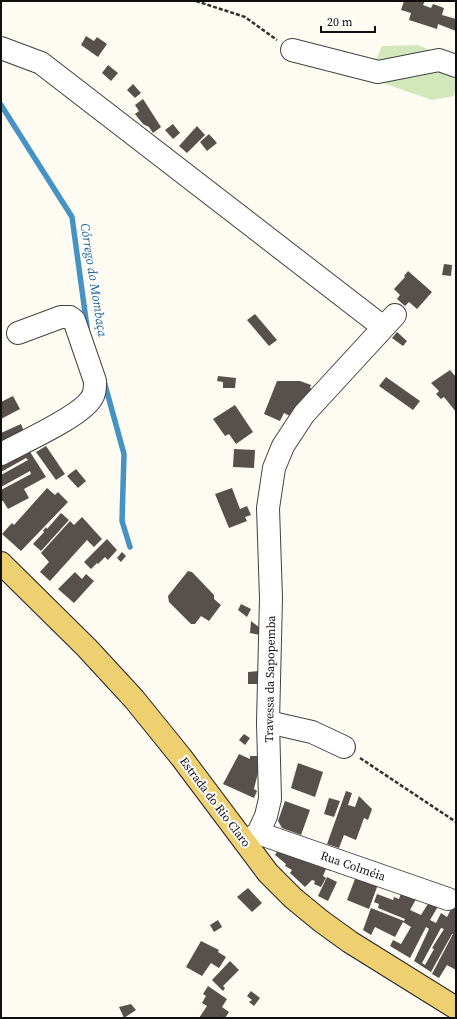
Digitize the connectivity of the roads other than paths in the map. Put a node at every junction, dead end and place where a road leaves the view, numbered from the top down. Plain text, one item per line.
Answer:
1 (1, 48) edge
2 (292, 50) road end
3 (456, 66) edge
4 (18, 333) dead end
5 (1, 454) edge
6 (1, 563) edge
7 (268, 722) junction
8 (344, 747) road end
9 (252, 837) junction
10 (448, 899) dead end
11 (456, 1008) edge

1 - 7 street, Travessa da Sapopemba
2 - 3 street
4 - 5 street
6 - 9 main road, Estrada do Rio Claro
7 - 8 street
7 - 9 street, Travessa da Sapopemba
9 - 10 street, Rua Colméia
9 - 11 main road, Estrada do Rio Claro

